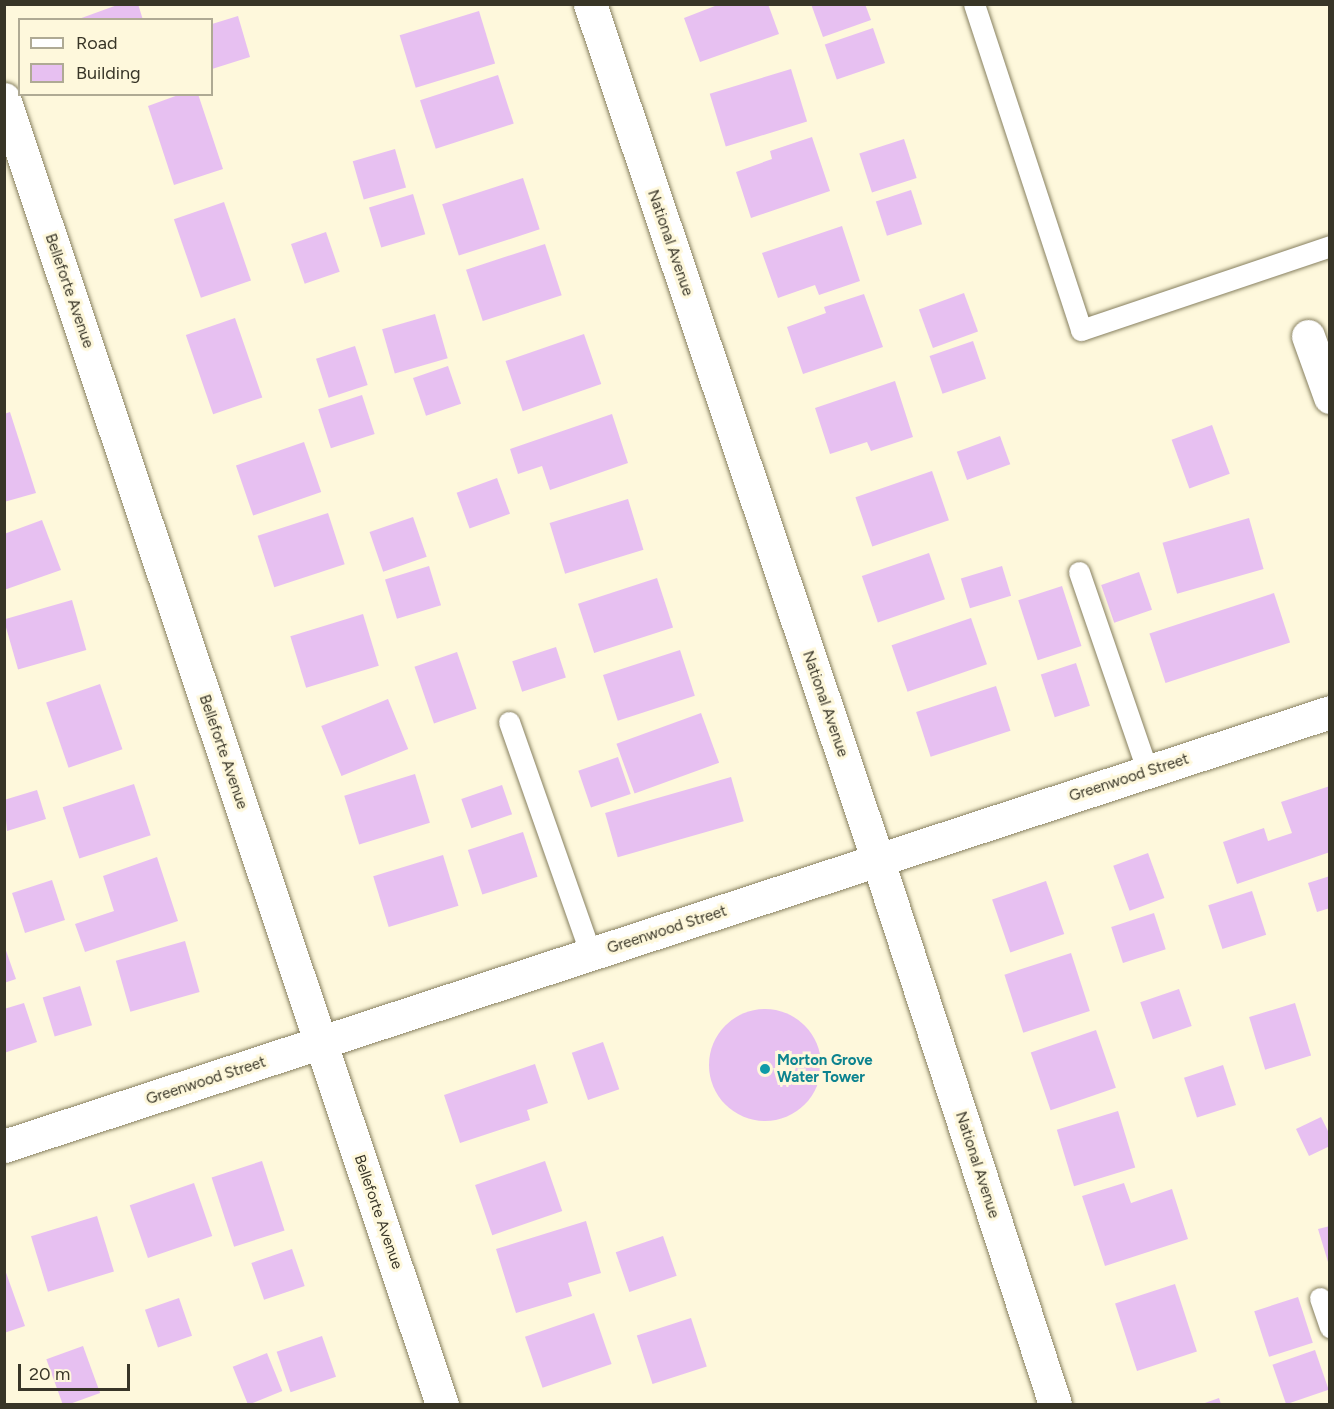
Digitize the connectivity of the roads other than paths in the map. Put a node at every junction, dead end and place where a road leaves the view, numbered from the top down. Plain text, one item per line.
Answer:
1 (590, 4) edge
2 (974, 4) edge
3 (4, 99) edge
4 (1329, 246) edge
5 (1308, 336) dead end
6 (1329, 397) edge
7 (1078, 572) dead end
8 (1329, 712) edge
9 (509, 722) dead end
10 (1148, 771) junction
11 (878, 861) junction
12 (591, 955) junction
13 (321, 1044) junction
14 (4, 1146) edge
15 (1320, 1298) dead end
16 (1329, 1327) edge
17 (442, 1404) edge
18 (1055, 1404) edge

1 - 11 street, National Avenue
2 - 4 lane
3 - 13 street, Belleforte Avenue
5 - 6 street
7 - 10 lane
8 - 10 street, Greenwood Street
9 - 12 lane
10 - 11 street, Greenwood Street
11 - 12 street, Greenwood Street
11 - 18 street, National Avenue
12 - 13 street, Greenwood Street
13 - 14 street, Greenwood Street
13 - 17 street, Belleforte Avenue
15 - 16 lane

